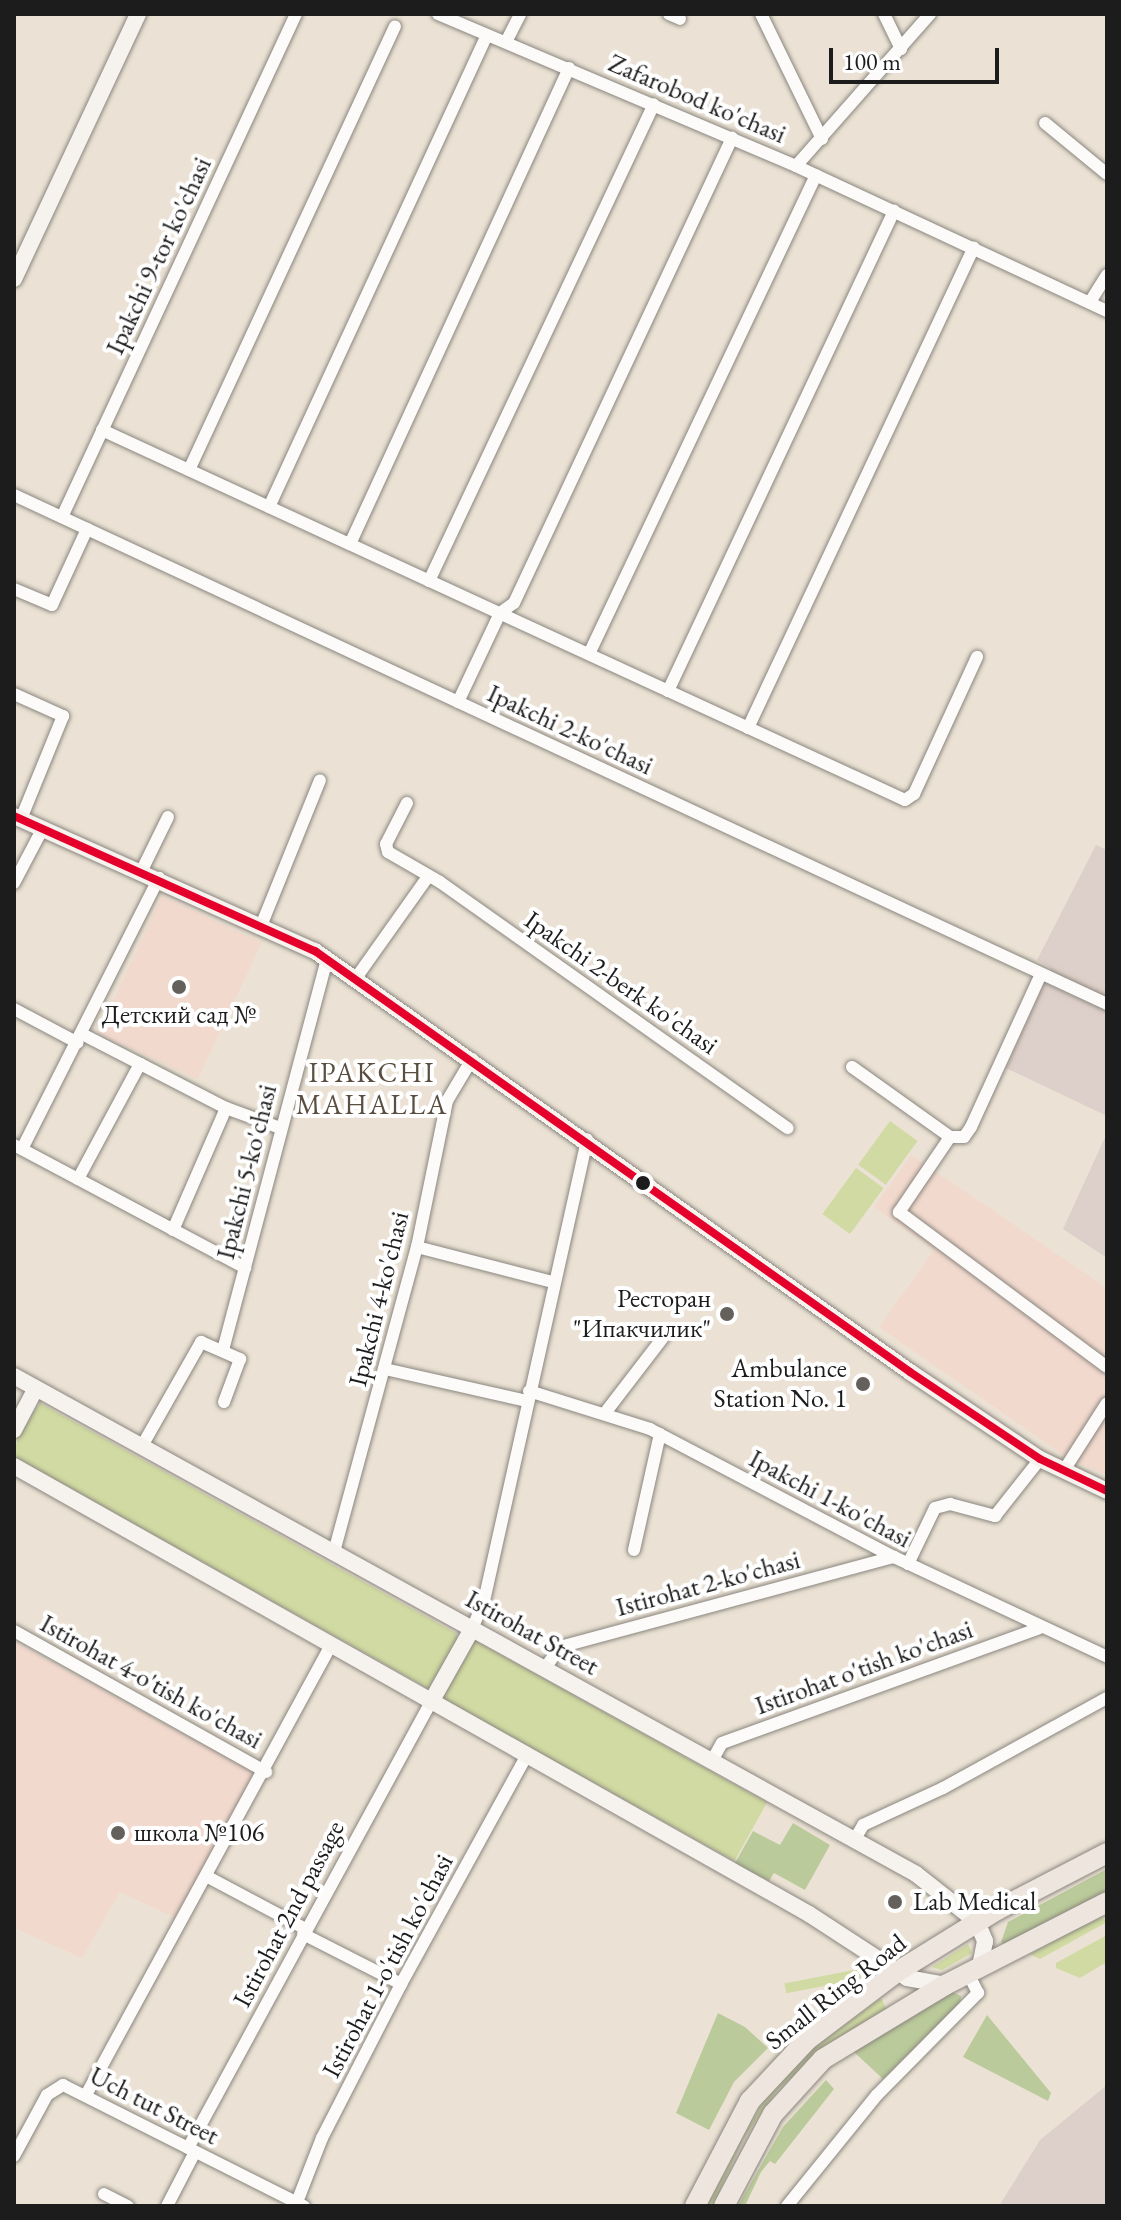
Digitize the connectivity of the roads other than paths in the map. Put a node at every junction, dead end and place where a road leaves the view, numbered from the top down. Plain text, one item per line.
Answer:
1 (127, 14) edge
2 (138, 14) edge
3 (296, 14) edge
4 (438, 14) edge
5 (520, 14) edge
6 (761, 14) edge
7 (884, 14) edge
8 (930, 14) edge
9 (395, 26) dead end
10 (486, 37) junction
11 (507, 40) junction
12 (901, 49) junction
13 (569, 68) junction
14 (654, 104) junction
15 (1045, 123) dead end
16 (732, 138) junction
17 (822, 139) junction
18 (796, 166) junction
19 (1107, 174) edge
20 (816, 175) junction
21 (894, 211) junction
22 (974, 247) junction
23 (14, 256) edge
24 (1107, 275) edge
25 (14, 279) edge
26 (1090, 302) junction
27 (1107, 311) edge
28 (102, 430) junction
29 (189, 470) junction
30 (14, 495) edge
31 (269, 507) junction
32 (62, 517) junction
33 (87, 529) junction
34 (350, 544) junction
35 (429, 581) junction
36 (14, 589) edge
37 (500, 613) junction
38 (589, 654) junction
39 (977, 657) dead end
40 (668, 691) junction
41 (14, 694) edge
42 (458, 702) junction
43 (748, 728) junction
44 (320, 780) dead end
45 (407, 803) dead end
46 (18, 817) edge
47 (168, 817) dead end
48 (43, 828) junction
49 (142, 870) junction
50 (159, 878) junction
51 (427, 878) junction
52 (14, 883) edge
53 (261, 926) junction
54 (327, 959) junction
55 (1041, 974) junction
56 (356, 978) junction
57 (1107, 1004) edge
58 (14, 1009) edge
59 (80, 1038) junction
60 (472, 1059) junction
61 (140, 1064) junction
62 (852, 1067) dead end
63 (226, 1108) junction
64 (280, 1128) junction
65 (788, 1128) dead end
66 (950, 1137) junction
67 (587, 1139) junction
68 (18, 1147) edge
69 (78, 1179) junction
70 (173, 1230) junction
71 (417, 1247) junction
72 (245, 1268) junction
73 (552, 1282) junction
74 (664, 1336) dead end
75 (223, 1350) junction
76 (1107, 1367) edge
77 (385, 1369) junction
78 (14, 1376) edge
79 (36, 1388) junction
80 (528, 1396) junction
81 (224, 1402) dead end
82 (1107, 1403) edge
83 (605, 1413) junction
84 (14, 1430) edge
85 (660, 1434) junction
86 (142, 1446) junction
87 (1040, 1459) junction
88 (1068, 1464) dead end
89 (14, 1466) edge
90 (1107, 1491) edge
91 (634, 1550) dead end
92 (334, 1552) junction
93 (894, 1557) junction
94 (908, 1564) junction
95 (1039, 1628) junction
96 (472, 1629) junction
97 (14, 1631) edge
98 (331, 1645) junction
99 (1107, 1657) edge
100 (545, 1668) junction
101 (1107, 1698) edge
102 (431, 1702) junction
103 (527, 1755) junction
104 (713, 1759) junction
105 (266, 1772) junction
106 (855, 1839) junction
107 (1107, 1853) edge
108 (208, 1877) junction
109 (1107, 1902) edge
110 (977, 1922) junction
111 (304, 1932) junction
112 (974, 1970) junction
113 (897, 1972) junction
114 (401, 1984) junction
115 (945, 1985) junction
116 (86, 2095) junction
117 (191, 2150) junction
118 (14, 2156) edge
119 (104, 2194) dead end
120 (300, 2204) edge
121 (128, 2206) edge
122 (167, 2206) edge
123 (695, 2206) edge
124 (724, 2206) edge
125 (787, 2206) edge

1 - 23 main road
2 - 25 main road
3 - 28 street, Ipakchi 9-tor ko'chasi
4 - 10 street, Zafarobod ko'chasi
5 - 11 street
6 - 17 street
7 - 12 street
8 - 12 street, Zafarobod ko'chasi
9 - 29 street
10 - 11 street, Zafarobod ko'chasi
10 - 31 street
11 - 13 street, Zafarobod ko'chasi
12 - 17 street, Zafarobod ko'chasi
13 - 14 street, Zafarobod ko'chasi
13 - 34 street
14 - 16 street, Zafarobod ko'chasi
14 - 35 street
15 - 19 street
16 - 18 street, Zafarobod ko'chasi
16 - 37 street
17 - 18 street, Zafarobod ko'chasi
18 - 20 street
20 - 21 street
20 - 38 street
21 - 22 street
21 - 40 street
22 - 26 street
22 - 43 street
24 - 26 street
26 - 27 street
28 - 29 street
28 - 32 street, Ipakchi 9-tor ko'chasi
29 - 31 street
30 - 32 street, Ipakchi 2-ko'chasi
31 - 34 street
32 - 33 street, Ipakchi 2-ko'chasi
33 - 36 street
33 - 42 street, Ipakchi 2-ko'chasi
34 - 35 street
35 - 37 street
37 - 38 street
37 - 42 street
38 - 40 street
39 - 43 street
40 - 43 street
41 - 46 street
42 - 55 street, Ipakchi 2-ko'chasi
44 - 53 street
45 - 51 street, Ipakchi 2-berk ko'chasi
46 - 48 main road
47 - 49 street
48 - 49 main road
48 - 52 street
49 - 50 main road
50 - 53 main road
50 - 59 street
51 - 56 street
51 - 65 street, Ipakchi 2-berk ko'chasi
53 - 54 main road
54 - 56 main road
54 - 64 street, Ipakchi 5-ko'chasi
55 - 57 street, Ipakchi 2-ko'chasi
55 - 66 street
56 - 60 main road
58 - 59 street
59 - 61 street
59 - 68 street
60 - 67 main road
60 - 71 street, Ipakchi 4-ko'chasi
61 - 63 street
61 - 69 street
62 - 66 street
63 - 64 street
63 - 70 street
64 - 72 street, Ipakchi 5-ko'chasi
66 - 76 street
67 - 73 street
67 - 87 main road
68 - 69 street
69 - 70 street
70 - 72 street
71 - 73 street
71 - 77 street, Ipakchi 4-ko'chasi
72 - 75 street, Ipakchi 5-ko'chasi
73 - 80 street
74 - 83 street
75 - 81 street
75 - 86 street
77 - 80 street, Ipakchi 1-ko'chasi
77 - 92 street, Ipakchi 4-ko'chasi
78 - 79 main road, Istirohat Street
79 - 84 main road
79 - 86 main road, Istirohat Street
80 - 83 street, Ipakchi 1-ko'chasi
80 - 96 street
82 - 88 street
83 - 85 street, Ipakchi 1-ko'chasi
85 - 91 street
85 - 93 street, Ipakchi 1-ko'chasi
86 - 92 main road, Istirohat Street
87 - 90 main road
87 - 94 street
89 - 98 main road
92 - 96 main road, Istirohat Street
93 - 94 street, Ipakchi 1-ko'chasi
93 - 100 street, Istirohat 2-ko'chasi
94 - 95 street, Ipakchi 1-ko'chasi
95 - 99 street, Ipakchi 1-ko'chasi
95 - 104 street, Istirohat o'tish ko'chasi
96 - 100 main road, Istirohat Street
96 - 102 main road
97 - 105 street, Istirohat 4-o'tish ko'chasi
98 - 102 main road
98 - 105 street
100 - 104 main road, Istirohat Street
101 - 106 street
102 - 103 main road
102 - 111 street, Istirohat 2nd passage
103 - 113 main road
103 - 114 street, Istirohat 1-o'tish ko'chasi
104 - 106 main road, Istirohat Street
105 - 108 street
106 - 110 main road, Istirohat Street
107 - 110 highway, Small Ring Road
108 - 111 street
108 - 116 street
109 - 112 highway, Small Ring Road
110 - 112 main road
110 - 113 highway, Small Ring Road
111 - 114 street
111 - 117 street, Istirohat 2nd passage
112 - 115 highway, Small Ring Road
112 - 125 street
113 - 115 main road
113 - 123 highway, Small Ring Road
114 - 120 street, Istirohat 1-o'tish ko'chasi
115 - 124 highway, Small Ring Road
116 - 117 street, Uch tut Street
116 - 118 street, Uch tut Street
117 - 120 street, Uch tut Street
117 - 122 street, Istirohat 2nd passage
119 - 121 street

